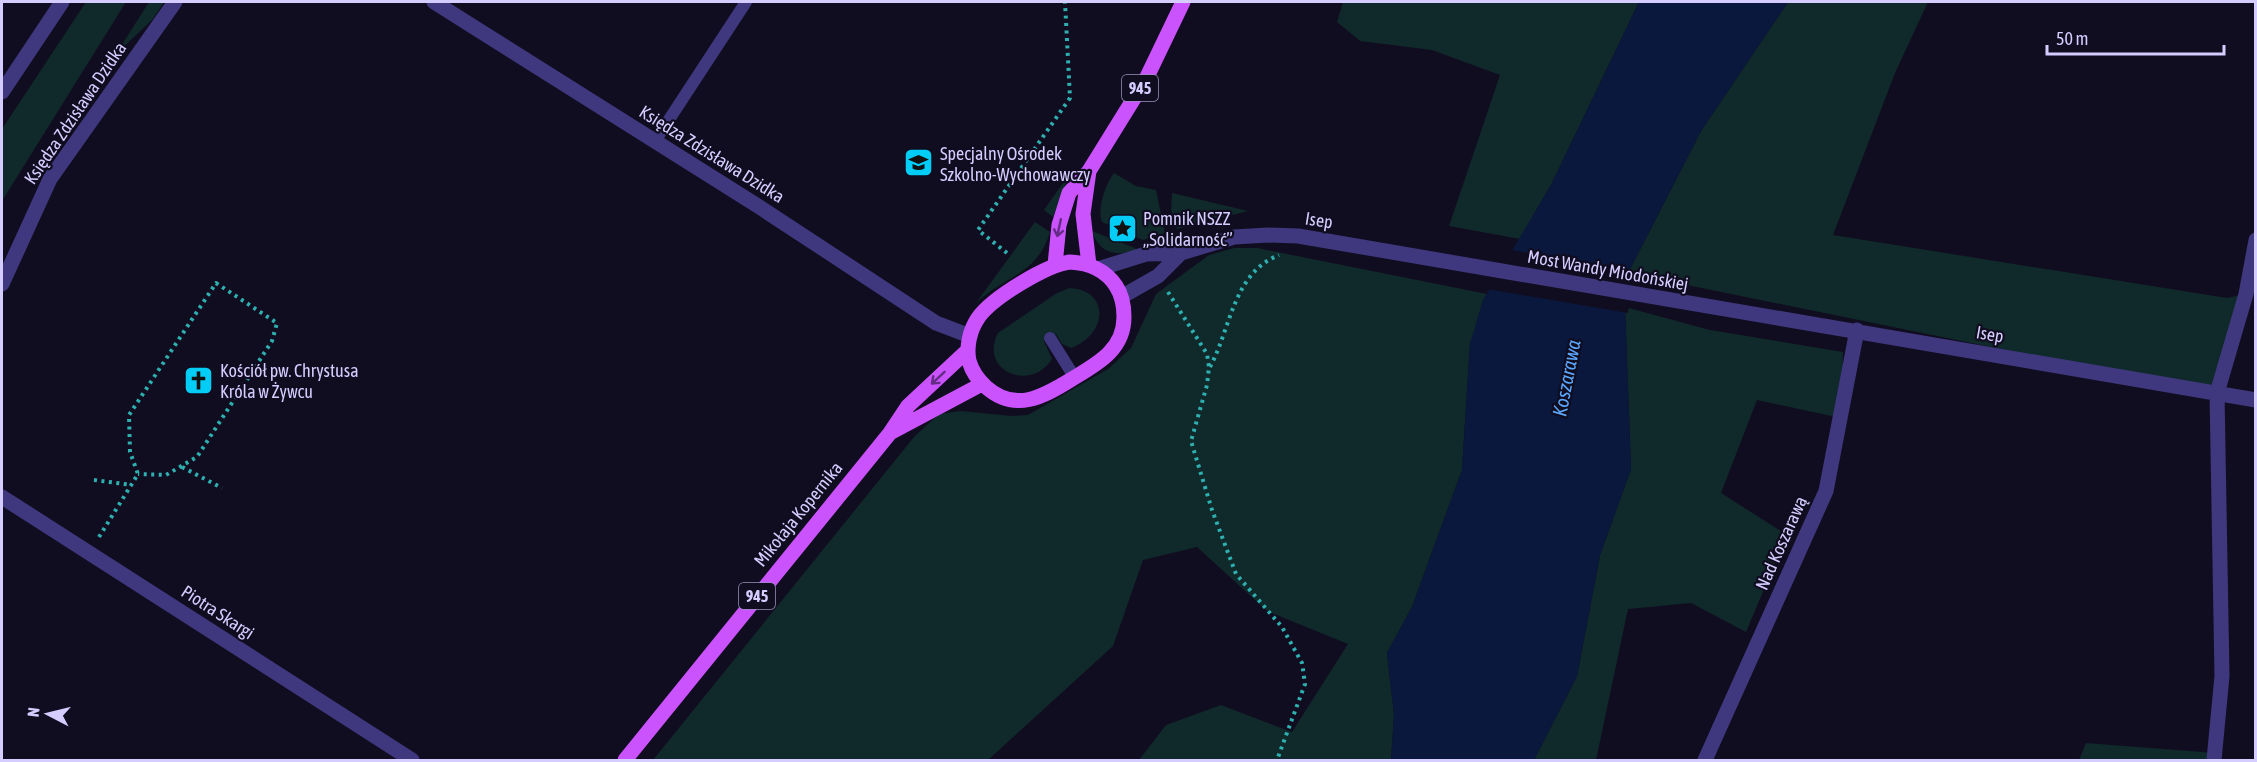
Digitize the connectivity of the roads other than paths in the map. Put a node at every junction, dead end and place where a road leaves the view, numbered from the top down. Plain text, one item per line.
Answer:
1 (62, 2) edge
2 (175, 2) edge
3 (434, 2) edge
4 (746, 2) edge
5 (1183, 2) edge
6 (2, 92) edge
7 (655, 141) junction
8 (1089, 171) junction
9 (2256, 240) edge
10 (1181, 254) junction
11 (1453, 263) joint
12 (1055, 265) junction
13 (1093, 267) junction
14 (2, 284) edge
15 (1121, 297) junction
16 (1757, 315) joint
17 (1857, 330) junction
18 (1050, 338) dead end
19 (969, 343) junction
20 (1075, 378) junction
21 (982, 384) junction
22 (2217, 393) junction
23 (2256, 400) edge
24 (890, 433) junction
25 (2, 497) edge
26 (412, 760) edge
27 (625, 760) edge
28 (1705, 760) edge
29 (2214, 760) edge

1 - 6 street
2 - 14 street, Księdza Zdzisława Dzidka
3 - 7 street, Księdza Zdzisława Dzidka
4 - 7 lane
5 - 8 main road, 945
7 - 19 street, Księdza Zdzisława Dzidka
8 -> 12 main road, 945
8 - 13 main road, 945
9 - 22 street
10 - 11 street, Isep
10 - 13 street, Isep
10 - 15 street, Isep
11 - 16 street, Most Wandy Miodońskiej
12 - 13 main road
12 - 19 main road, 945
13 - 15 main road
15 - 20 main road
16 - 17 street, Isep
17 - 22 street, Isep
17 - 28 street, Nad Koszarawą
18 - 20 lane
19 - 21 main road
19 -> 24 main road, Mikołaja Kopernika / 945
20 - 21 main road
21 - 24 main road, Mikołaja Kopernika / 945
22 - 23 street, Isep
22 - 29 street
24 - 27 main road, Mikołaja Kopernika / 945
25 - 26 street, Piotra Skargi

